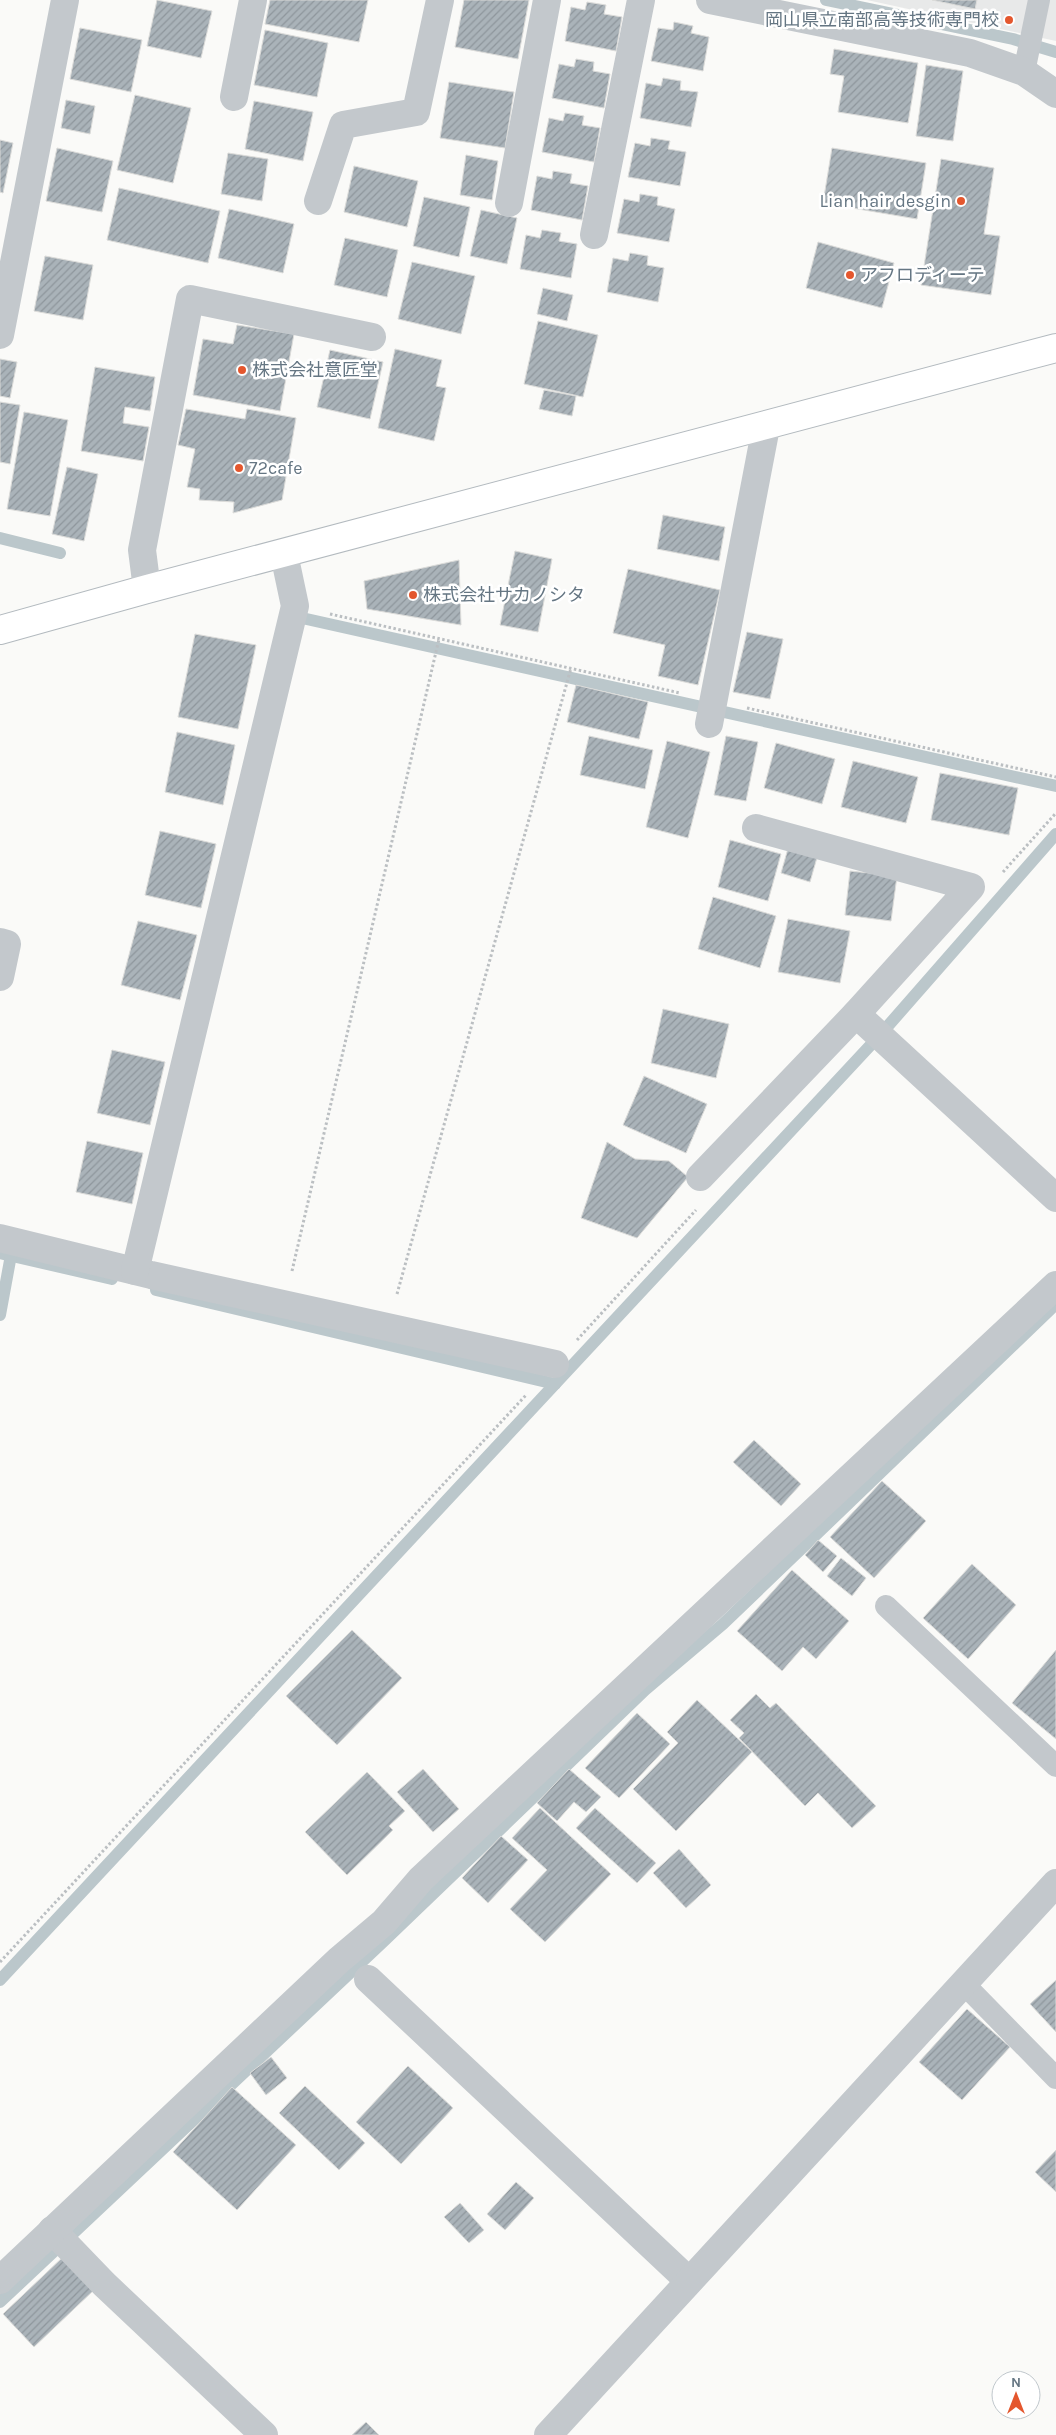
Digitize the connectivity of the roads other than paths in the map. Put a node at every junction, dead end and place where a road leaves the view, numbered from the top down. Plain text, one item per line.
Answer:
1 (65, 0) edge
2 (253, 0) edge
3 (440, 0) edge
4 (547, 0) edge
5 (641, 0) edge
6 (710, 0) edge
7 (1039, 0) edge
8 (1028, 54) junction
9 (1056, 94) edge
10 (234, 97) dead end
11 (318, 201) dead end
12 (509, 202) dead end
13 (594, 235) dead end
14 (0, 336) edge
15 (372, 337) dead end
16 (1056, 348) edge
17 (766, 427) junction
18 (284, 554) junction
19 (147, 589) junction
20 (0, 630) edge
21 (711, 712) road end
22 (756, 828) dead end
23 (0, 942) edge
24 (0, 977) edge
25 (856, 1014) junction
26 (700, 1177) dead end
27 (1056, 1198) edge
28 (0, 1238) edge
29 (135, 1271) junction
30 (1056, 1285) edge
31 (555, 1364) dead end
32 (886, 1606) dead end
33 (1056, 1766) edge
34 (1056, 1883) edge
35 (368, 1979) dead end
36 (963, 1983) junction
37 (1056, 2078) edge
38 (60, 2238) junction
39 (0, 2280) edge
40 (689, 2281) junction
41 (264, 2435) edge
42 (548, 2435) edge

1 - 14 street
2 - 10 street
3 - 11 street
4 - 12 street
5 - 13 street
6 - 8 street
7 - 8 lane
8 - 9 street
15 - 19 street
16 - 17 street
17 - 18 street
17 - 21 street
18 - 19 street
18 - 29 street
19 - 20 street
22 - 25 street
23 - 24 street
25 - 26 street
25 - 27 street
28 - 29 street
29 - 31 street
30 - 38 street
32 - 33 lane
34 - 36 street
35 - 40 street
36 - 37 lane
36 - 40 street
38 - 39 street
38 - 41 street
40 - 42 street

